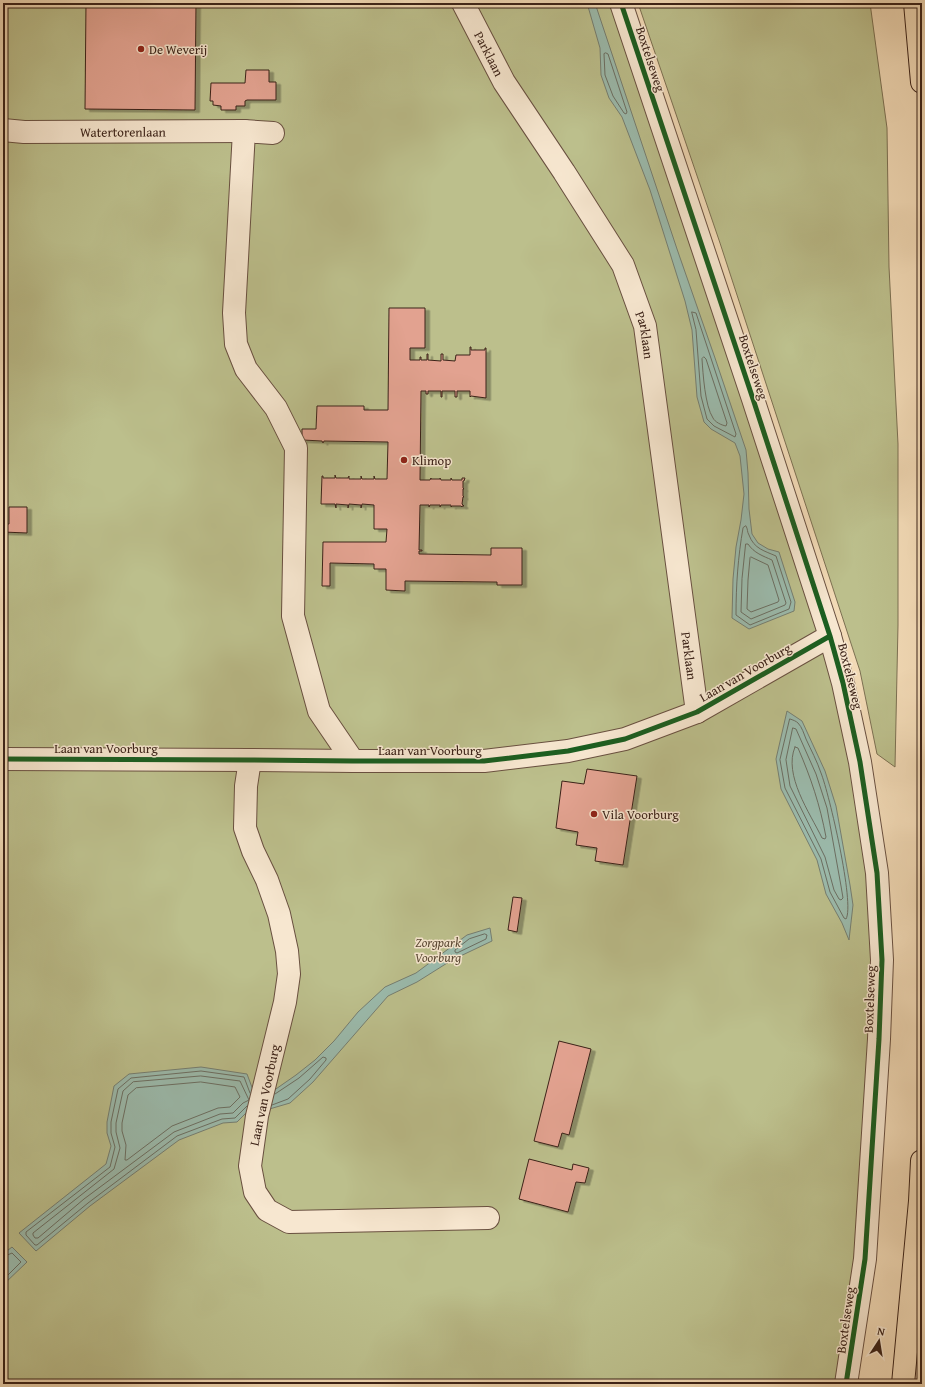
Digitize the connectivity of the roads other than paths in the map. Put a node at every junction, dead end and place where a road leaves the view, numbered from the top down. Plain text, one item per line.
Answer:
1 (463, 3) edge
2 (621, 3) edge
3 (915, 3) edge
4 (922, 82) edge
5 (3, 130) edge
6 (244, 131) junction
7 (273, 133) dead end
8 (830, 636) junction
9 (697, 712) junction
10 (3, 759) edge
11 (250, 760) junction
12 (353, 761) junction
13 (922, 1161) edge
14 (488, 1218) dead end
15 (846, 1384) edge
16 (904, 1384) edge

1 - 9 street, Parklaan
2 - 8 street, Boxtelseweg
3 - 4 highway
5 - 6 street, Watertorenlaan
6 - 7 street, Watertorenlaan
6 - 12 street
8 - 9 street, Laan van Voorburg
8 - 15 street, Boxtelseweg
9 - 12 street, Laan van Voorburg
10 - 11 street, Laan van Voorburg
11 - 12 street, Laan van Voorburg
11 - 14 street, Laan van Voorburg
13 - 16 highway

